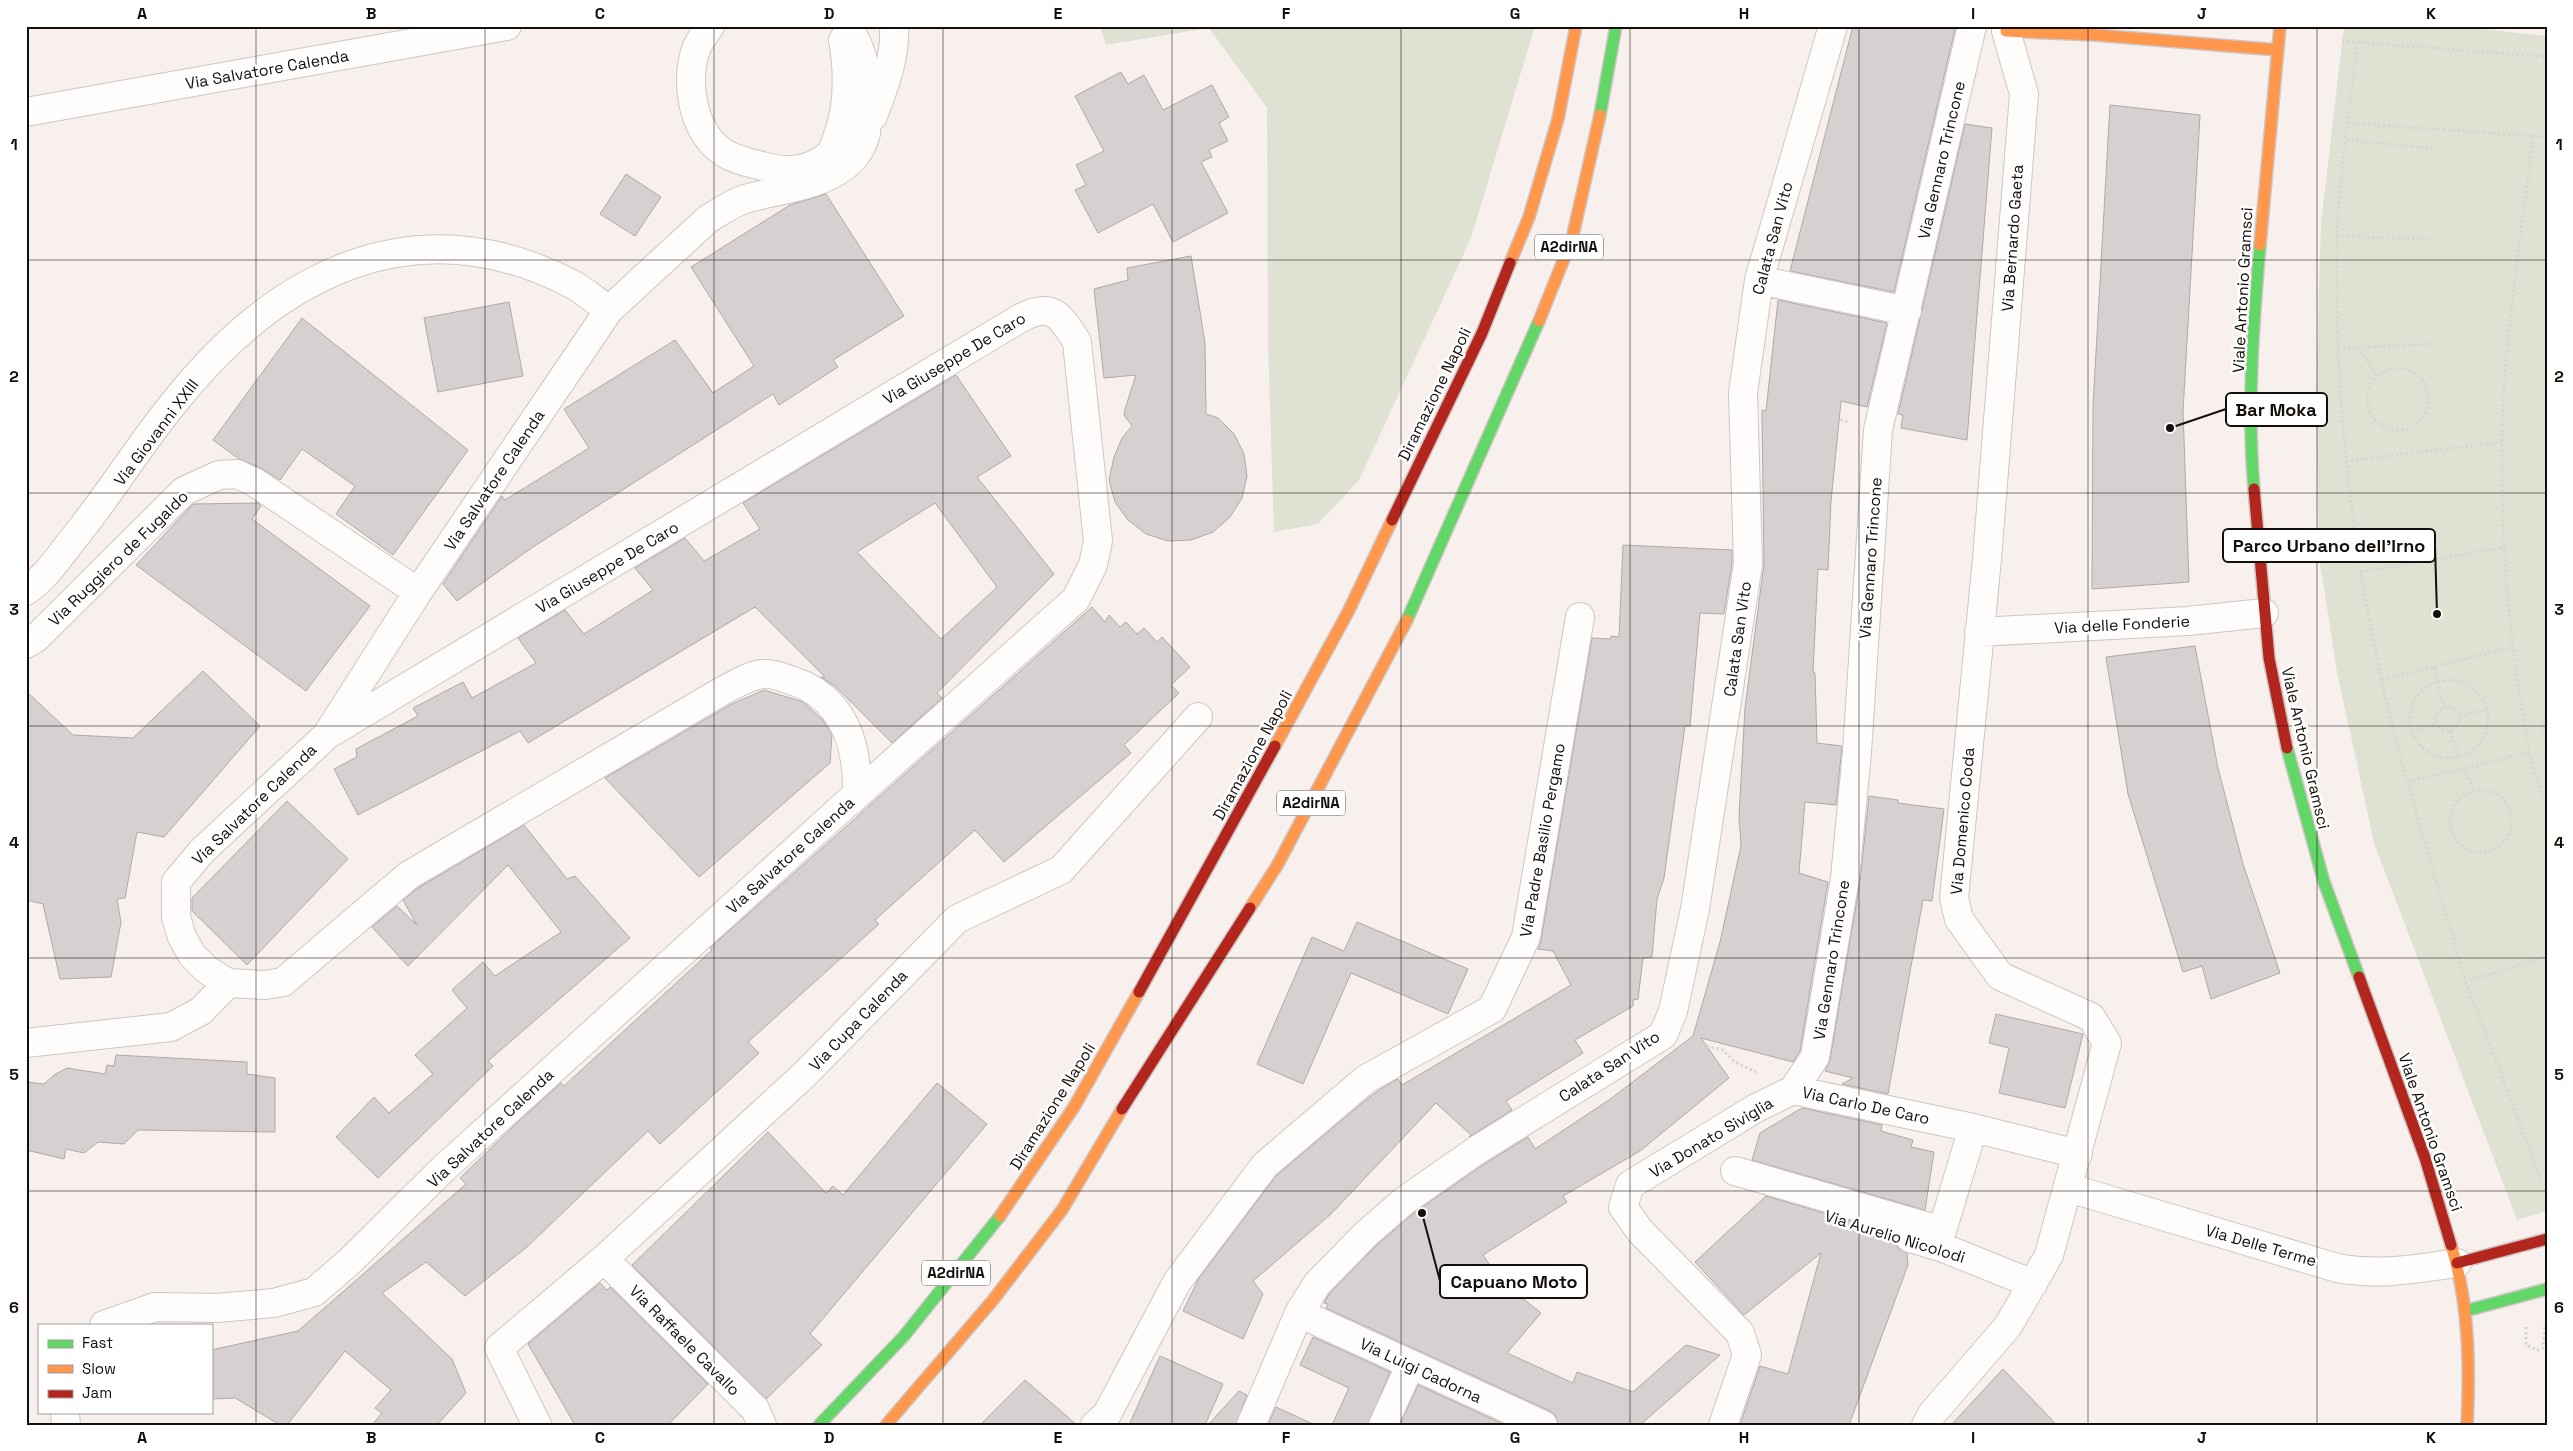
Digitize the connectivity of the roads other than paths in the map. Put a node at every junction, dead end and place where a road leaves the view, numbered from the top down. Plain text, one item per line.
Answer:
1 (507, 26) edge
2 (710, 26) edge
3 (841, 26) edge
4 (847, 26) edge
5 (894, 26) edge
6 (1576, 26) edge
7 (1616, 26) edge
8 (1833, 26) edge
9 (1973, 26) edge
10 (2280, 26) edge
11 (2006, 29) edge
12 (2278, 50) junction
13 (26, 112) edge
14 (866, 133) junction
15 (1759, 280) junction
16 (610, 310) junction
17 (1907, 311) junction
18 (1996, 452) joint
19 (26, 591) edge
20 (418, 592) junction
21 (2264, 613) junction
22 (1580, 617) dead end
23 (1979, 632) junction
24 (26, 644) edge
25 (1198, 717) dead end
26 (326, 736) junction
27 (838, 811) junction
28 (228, 983) junction
29 (26, 1043) edge
30 (1793, 1090) junction
31 (1973, 1128) junction
32 (2078, 1154) junction
33 (1735, 1171) dead end
34 (2069, 1188) junction
35 (1756, 1193) dead end
36 (2547, 1239) edge
37 (604, 1259) junction
38 (2457, 1263) junction
39 (2033, 1284) junction
40 (2547, 1289) edge
41 (2465, 1311) junction
42 (1299, 1313) junction
43 (107, 1324) edge
44 (1410, 1366) junction
45 (762, 1424) edge
46 (537, 1425) edge
47 (819, 1425) edge
48 (886, 1425) edge
49 (1096, 1425) edge
50 (1250, 1425) edge
51 (1383, 1425) edge
52 (1543, 1425) edge
53 (1723, 1425) edge
54 (1926, 1425) edge
55 (2467, 1425) edge

1 - 13 street, Via Salvatore Calenda
2 - 3 street
4 - 14 street, Via Salvatore Calenda
5 - 14 street
6 - 47 main road, Diramazione Napoli / A2dirNA
7 - 48 main road, A2dirNA
8 - 15 street, Calata San Vito
9 - 11 street
9 - 17 street, Via Gennaro Trincone
10 - 12 main road, Viale Antonio Gramsci
11 - 12 main road
11 - 18 street, Via Bernardo Gaeta
12 - 21 main road, Viale Antonio Gramsci
14 - 16 street, Via Salvatore Calenda
15 - 17 street
15 - 42 street, Calata San Vito
16 - 19 street, Via Giovanni XXIII
16 - 20 street, Via Salvatore Calenda
17 - 30 street, Via Gennaro Trincone
18 - 23 street, Via Domenico Coda
20 - 24 street, Via Ruggiero de Fugaldo
20 - 26 street, Via Salvatore Calenda
21 - 23 street, Via delle Fonderie
21 - 38 main road, Viale Antonio Gramsci
22 - 49 street, Via Padre Basilio Pergamo
23 - 32 street, Via Domenico Coda
25 - 37 street, Via Cupa Calenda
26 - 27 street, Via Giuseppe De Caro
26 - 28 street, Via Salvatore Calenda
27 - 28 street, Via Salvatore Calenda
27 - 43 street, Via Salvatore Calenda
28 - 29 street
30 - 31 street, Via Carlo De Caro
30 - 53 street, Via Donato Siviglia
31 - 32 street, Via Carlo De Caro
31 - 33 street
32 - 34 street, Via Domenico Coda
34 - 38 street, Via Delle Terme
34 - 39 street, Via Domenico Coda
35 - 39 street, Via Aurelio Nicolodi
36 - 38 main road
37 - 45 street, Via Raffaele Cavallo
37 - 46 street, Via Cupa Calenda
38 - 41 main road, Viale Antonio Gramsci
39 - 54 street, Via Domenico Coda
40 - 41 main road
41 - 55 main road, Viale Antonio Gramsci
42 - 44 street, Via Luigi Cadorna
42 - 50 street, Calata San Vito
44 - 51 street
44 - 52 street, Via Luigi Cadorna

